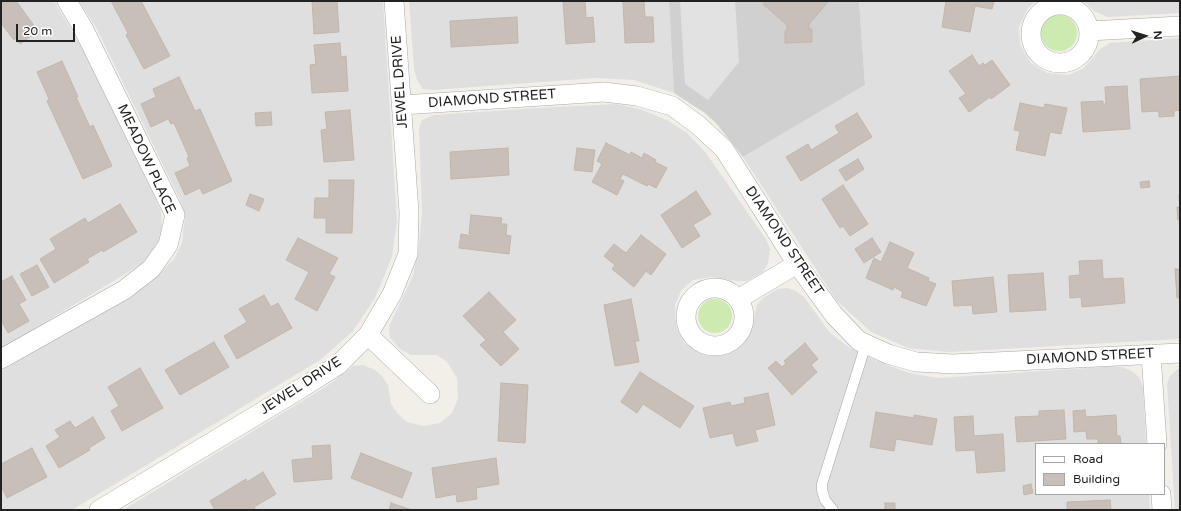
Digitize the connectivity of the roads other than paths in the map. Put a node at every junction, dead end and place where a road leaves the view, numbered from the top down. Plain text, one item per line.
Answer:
1 (67, 1) edge
2 (394, 1) edge
3 (1180, 26) edge
4 (1089, 31) dead end
5 (402, 105) junction
6 (797, 264) junction
7 (738, 299) dead end
8 (368, 335) junction
9 (866, 344) junction
10 (1180, 353) edge
11 (1151, 354) junction
12 (1, 359) edge
13 (430, 394) dead end
14 (1158, 443) edge
15 (1161, 495) edge
16 (99, 510) edge
17 (833, 510) edge
18 (1162, 510) edge

1 - 12 street, MEADOW PLACE
2 - 5 street, JEWEL DRIVE
3 - 4 street
5 - 6 street, DIAMOND STREET
5 - 8 street, JEWEL DRIVE
6 - 7 street
6 - 9 street, DIAMOND STREET
8 - 13 street
8 - 16 street, JEWEL DRIVE
9 - 11 street, DIAMOND STREET
9 - 17 lane
10 - 11 street, DIAMOND STREET
11 - 14 street
15 - 18 street

